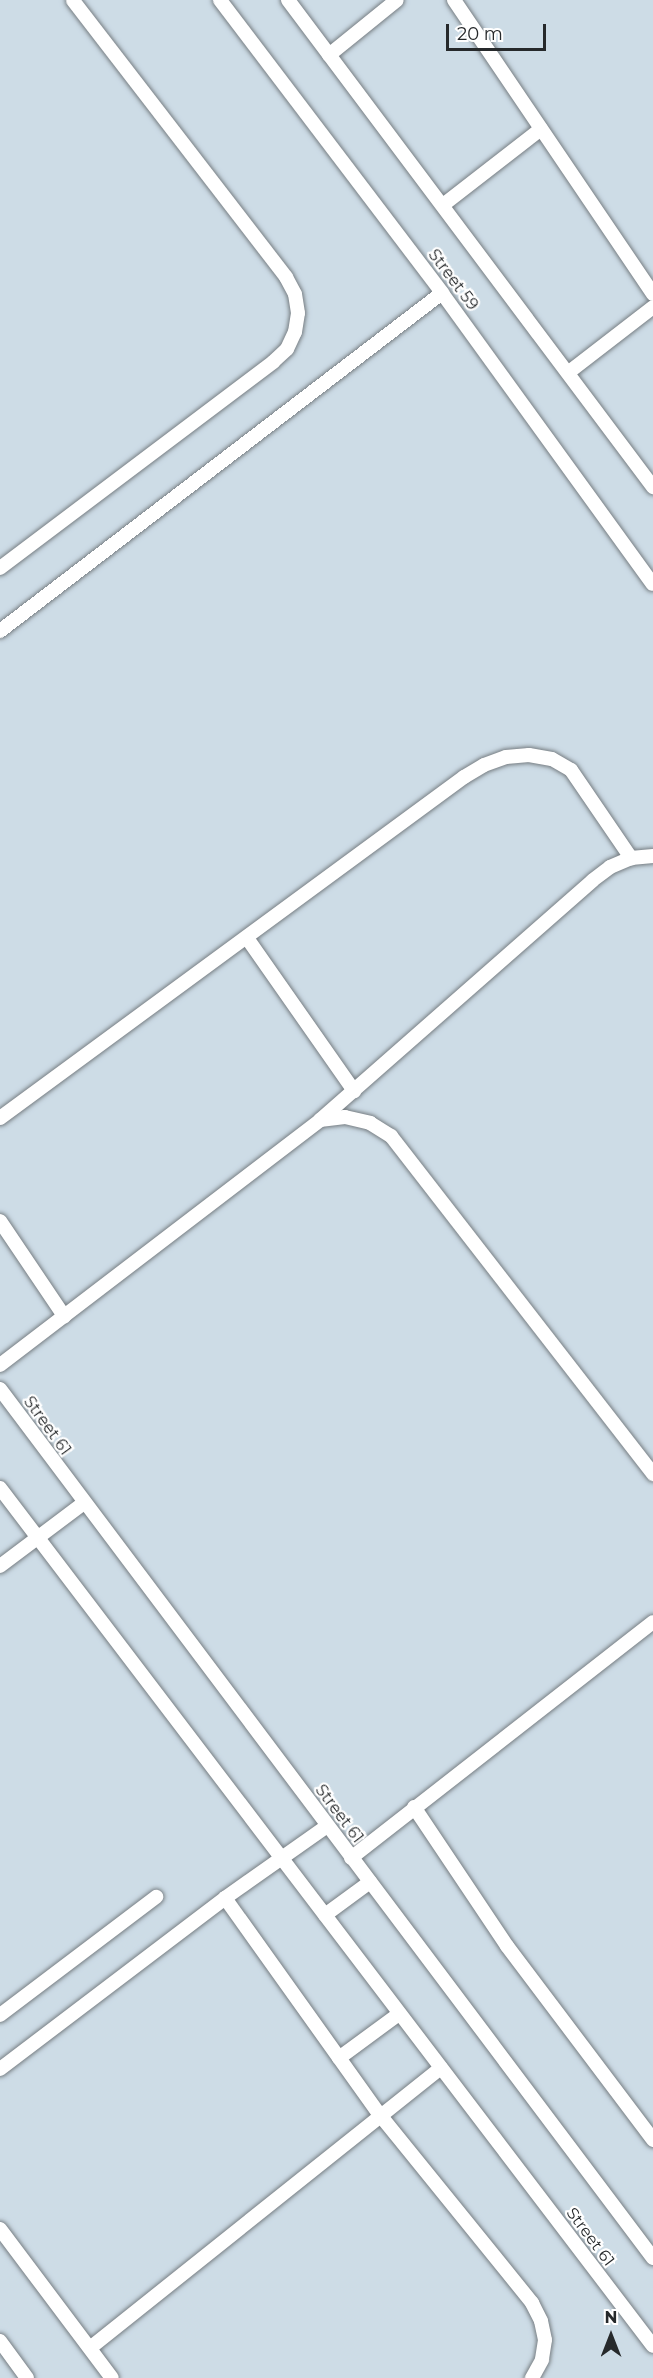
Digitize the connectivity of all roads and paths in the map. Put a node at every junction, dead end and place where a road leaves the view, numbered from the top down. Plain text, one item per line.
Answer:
1 (74, 0) edge
2 (220, 0) edge
3 (288, 0) edge
4 (397, 0) edge
5 (454, 0) edge
6 (329, 55) junction
7 (541, 129) junction
8 (443, 205) junction
9 (442, 293) junction
10 (653, 294) edge
11 (653, 307) edge
12 (569, 372) junction
13 (653, 487) edge
14 (0, 568) edge
15 (653, 584) edge
16 (0, 631) edge
17 (653, 856) edge
18 (631, 858) junction
19 (247, 938) junction
20 (354, 1091) junction
21 (0, 1118) edge
22 (320, 1120) junction
23 (0, 1221) edge
24 (64, 1316) junction
25 (0, 1365) edge
26 (0, 1389) edge
27 (653, 1474) edge
28 (2, 1496) edge
29 (84, 1503) junction
30 (37, 1539) junction
31 (0, 1566) edge
32 (653, 1622) edge
33 (414, 1807) junction
34 (327, 1826) junction
35 (281, 1858) junction
36 (351, 1858) junction
37 (370, 1882) junction
38 (156, 1897) dead end
39 (225, 1898) junction
40 (324, 1915) junction
41 (399, 2014) junction
42 (0, 2015) edge
43 (339, 2058) junction
44 (441, 2068) junction
45 (0, 2069) edge
46 (380, 2115) junction
47 (653, 2140) edge
48 (0, 2229) edge
49 (653, 2258) edge
50 (0, 2341) edge
51 (653, 2346) edge
52 (90, 2348) junction
53 (27, 2378) edge
54 (112, 2378) edge
55 (532, 2378) edge

1 - 14 lane
2 - 9 lane, Street 59
3 - 6 lane
4 - 6 lane
5 - 7 lane
6 - 8 lane
7 - 8 lane
7 - 10 lane
8 - 12 lane
9 - 15 lane, Street 59
9 - 16 lane
11 - 12 lane
12 - 13 lane
17 - 18 lane
18 - 19 lane
18 - 20 lane
19 - 20 lane
19 - 21 lane
20 - 22 lane
22 - 24 lane
22 - 27 lane
23 - 24 lane
24 - 25 lane
26 - 29 lane, Street 61
28 - 30 lane, Street 61
29 - 30 lane
29 - 34 lane, Street 61
30 - 31 lane
30 - 35 lane, Street 61
32 - 33 lane
33 - 36 lane
33 - 47 lane
34 - 35 lane
34 - 36 lane, Street 61
35 - 39 lane
35 - 40 lane, Street 61
36 - 37 lane, Street 61
37 - 40 lane
37 - 49 lane, Street 61
38 - 42 lane
39 - 43 lane
39 - 45 lane
40 - 41 lane, Street 61
41 - 43 lane
41 - 44 lane, Street 61
43 - 46 lane
44 - 46 lane
44 - 51 lane, Street 61
46 - 52 lane
46 - 55 lane
48 - 52 lane
50 - 53 lane
52 - 54 lane

